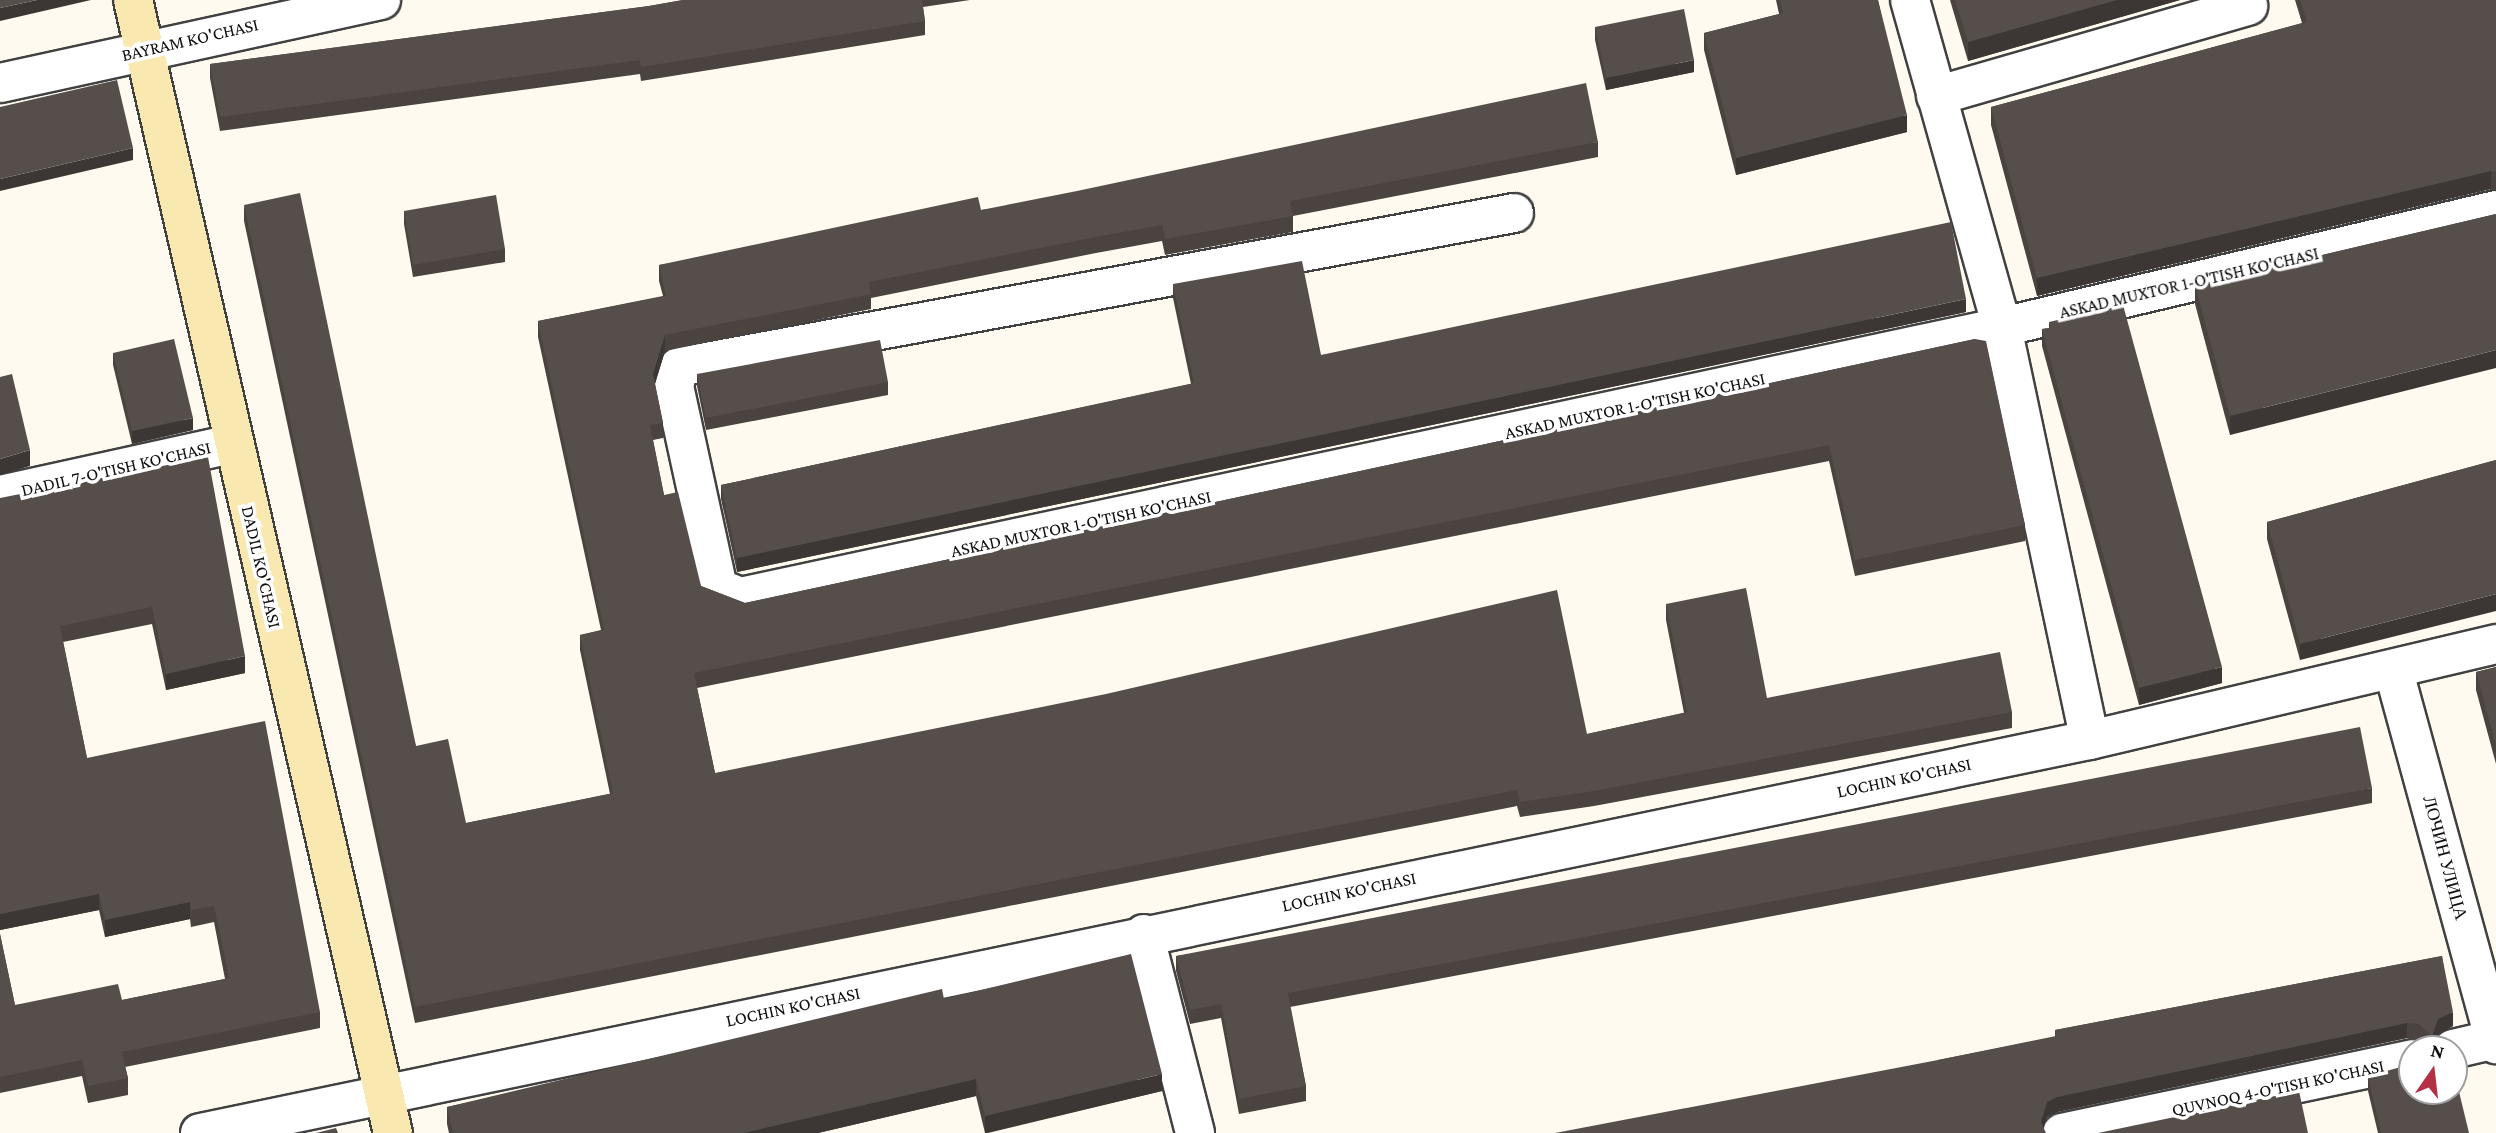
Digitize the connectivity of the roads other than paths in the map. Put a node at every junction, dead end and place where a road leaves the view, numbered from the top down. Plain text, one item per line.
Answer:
1 (133, 0) edge
2 (381, 0) edge
3 (1910, 0) edge
4 (2248, 6) dead end
5 (147, 49) junction
6 (0, 83) edge
7 (1936, 96) junction
8 (2496, 210) edge
9 (1514, 213) dead end
10 (2003, 327) junction
11 (232, 444) junction
12 (0, 495) edge
13 (2496, 644) edge
14 (2394, 672) junction
15 (2090, 740) junction
16 (1144, 934) junction
17 (2496, 1041) edge
18 (2468, 1046) edge
19 (2398, 1062) edge
20 (383, 1091) junction
21 (200, 1133) edge
22 (393, 1133) edge
23 (1195, 1133) edge
24 (2062, 1133) edge

1 - 5 street, DADIL KO'CHASI
2 - 5 street, BAYRAM KO'CHASI
3 - 7 street
4 - 7 street
5 - 6 street, BAYRAM KO'CHASI
5 - 11 street, DADIL KO'CHASI
7 - 10 street
8 - 10 street, ASKAD MUXTOR 1-O'TISH KO'CHASI
9 - 10 street, ASKAD MUXTOR 1-O'TISH KO'CHASI
10 - 15 street
11 - 12 street, DADIL 7-O'TISH KO'CHASI
11 - 20 street, DADIL KO'CHASI
13 - 14 street, LOCHIN KO'CHASI
14 - 15 street, LOCHIN KO'CHASI
14 - 17 street, ЛОЧИН УЛИЦА
15 - 16 street, LOCHIN KO'CHASI
16 - 20 street, LOCHIN KO'CHASI
16 - 23 street
17 - 18 street
19 - 24 street, QUVNOQ 4-O'TISH KO'CHASI
20 - 21 street, LOCHIN KO'CHASI
20 - 22 street, DADIL KO'CHASI

